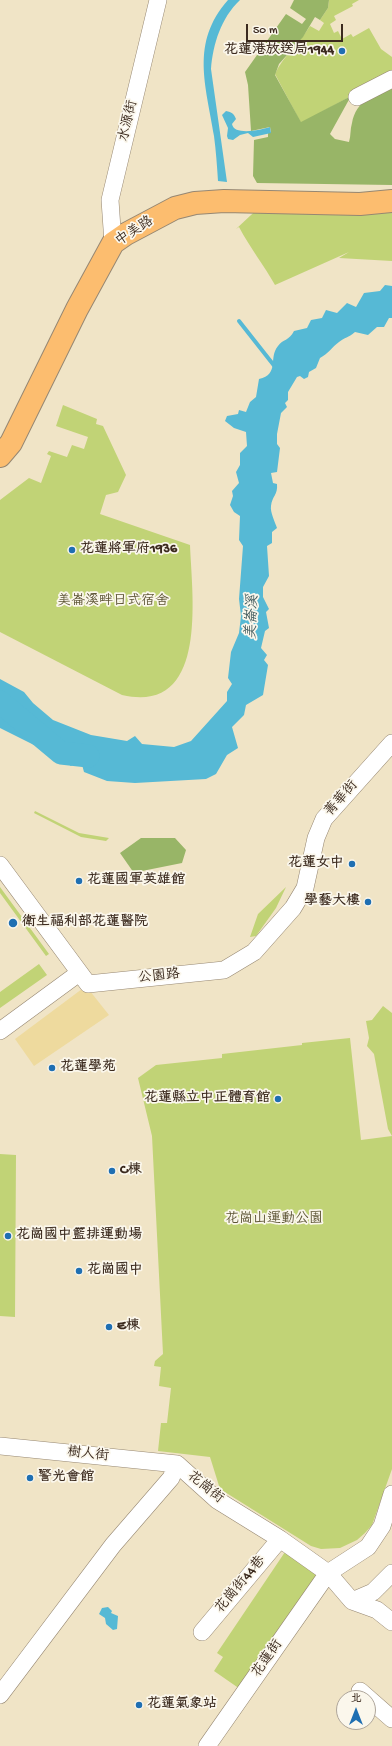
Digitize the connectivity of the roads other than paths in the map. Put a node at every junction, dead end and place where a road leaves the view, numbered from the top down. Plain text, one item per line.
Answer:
1 (158, 0) edge
2 (392, 79) edge
3 (357, 98) dead end
4 (392, 201) edge
5 (114, 243) junction
6 (0, 456) edge
7 (392, 743) edge
8 (0, 865) edge
9 (305, 888) joint
10 (79, 973) junction
11 (0, 1031) edge
12 (0, 1446) edge
13 (176, 1464) junction
14 (392, 1494) edge
15 (280, 1539) junction
16 (328, 1573) junction
17 (392, 1573) edge
18 (352, 1601) junction
19 (392, 1622) edge
20 (202, 1632) dead end
21 (0, 1695) edge
22 (376, 1705) edge
23 (392, 1719) edge
24 (207, 1746) edge

1 - 5 street, 水源街
2 - 3 street
4 - 5 main road, 中美路
5 - 6 main road, 中美路
7 - 9 street, 菁華街
8 - 10 street
9 - 10 street, 公園路
10 - 11 street
12 - 13 street, 樹人街
13 - 15 street, 花崗街
13 - 21 street, 花崗街
14 - 16 street
15 - 16 street, 花崗街
15 - 20 street, 花崗街44巷
16 - 18 street, 花崗街
16 - 24 street, 花蓮街
17 - 18 street
18 - 19 street
22 - 23 street

